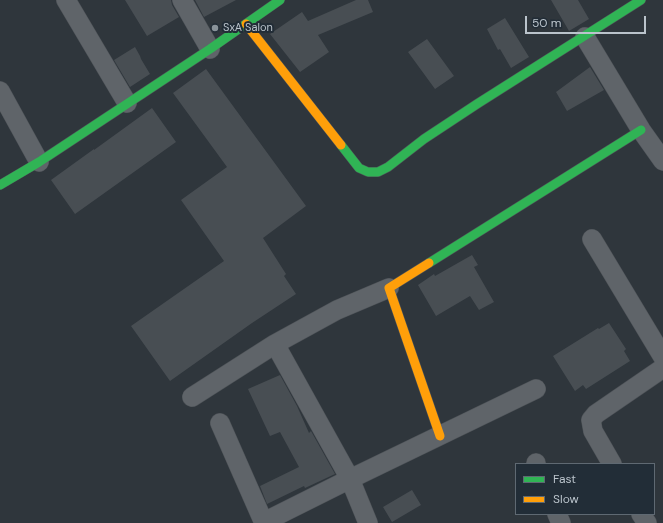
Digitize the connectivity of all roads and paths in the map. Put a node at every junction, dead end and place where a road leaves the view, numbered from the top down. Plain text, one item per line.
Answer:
1 (66, 0) edge
2 (182, 0) edge
3 (280, 0) edge
4 (641, 0) edge
5 (246, 24) junction
6 (585, 36) junction
7 (210, 49) junction
8 (0, 91) edge
9 (127, 103) junction
10 (641, 130) junction
11 (663, 161) edge
12 (39, 162) junction
13 (0, 185) edge
14 (592, 239) dead end
15 (389, 288) junction
16 (275, 344) junction
17 (663, 357) edge
18 (663, 368) edge
19 (536, 389) dead end
20 (192, 397) dead end
21 (220, 424) dead end
22 (440, 436) junction
23 (611, 463) edge
24 (350, 479) junction
25 (264, 523) edge
26 (368, 523) edge

1 - 9 street
2 - 7 street
3 - 5 street
4 - 6 street
5 - 6 street
5 - 7 street
6 - 10 street
7 - 9 street
8 - 12 street
9 - 12 street
10 - 11 street
10 - 15 street
12 - 13 street
14 - 17 street
15 - 16 street
15 - 22 street
16 - 20 street
16 - 24 street
18 - 23 street
19 - 22 street
21 - 25 street
22 - 24 street
24 - 25 street
24 - 26 street

